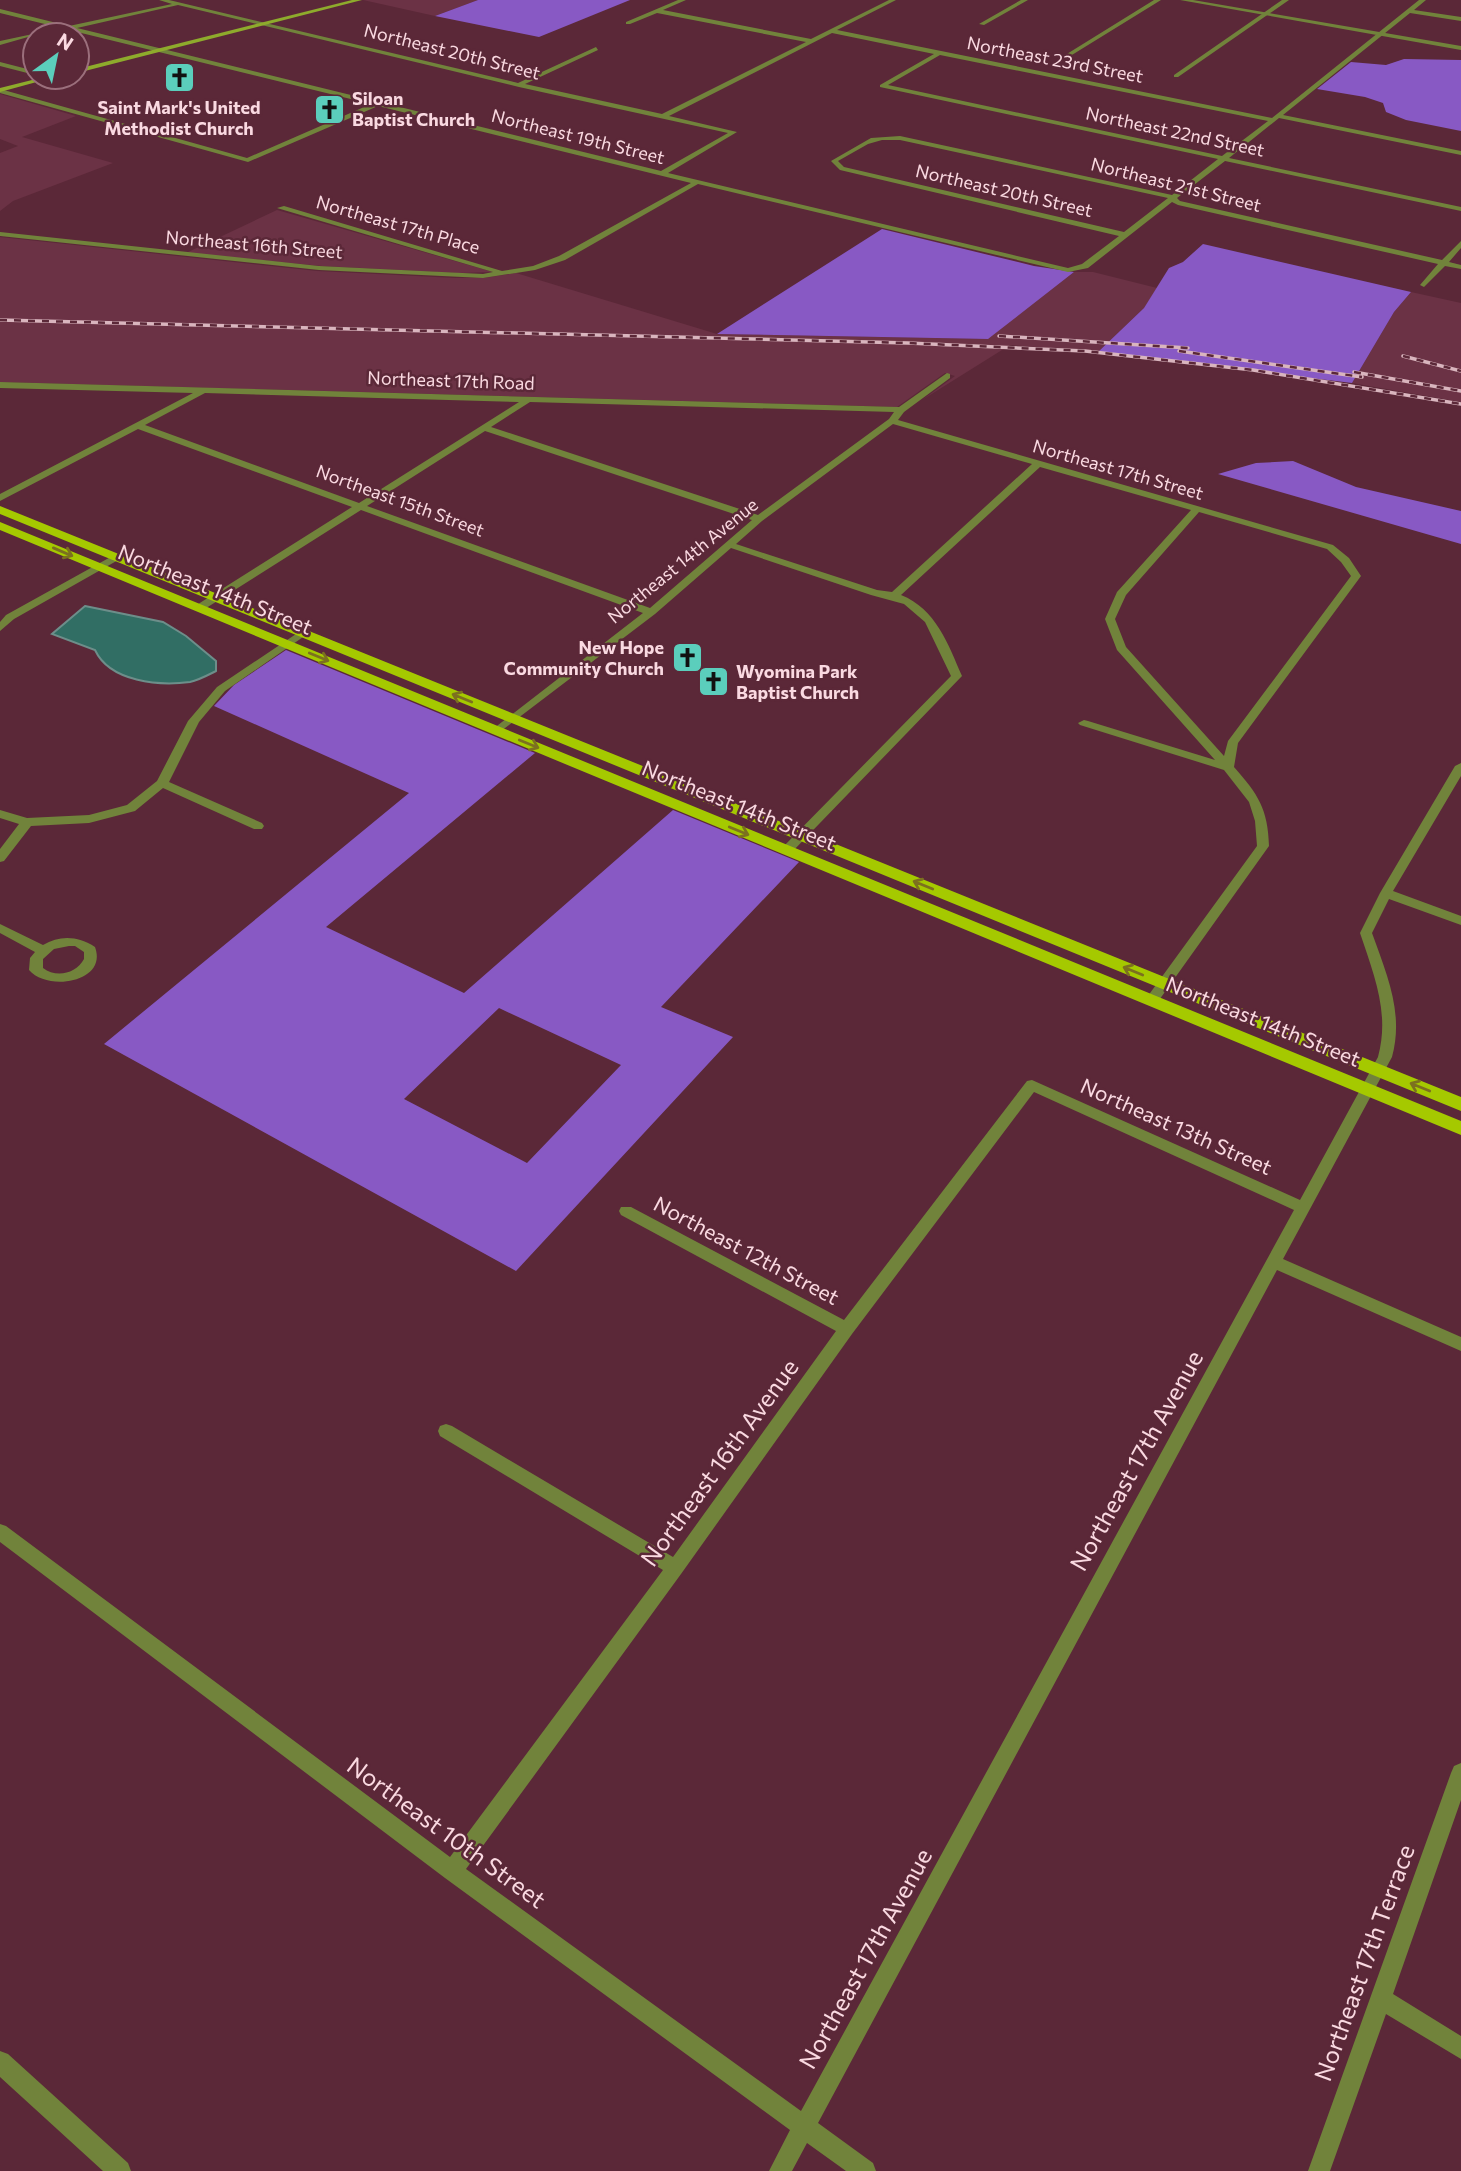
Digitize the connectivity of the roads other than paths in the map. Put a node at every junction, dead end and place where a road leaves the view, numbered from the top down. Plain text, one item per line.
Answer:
1 (162, 0) edge
2 (193, 0) edge
3 (359, 0) edge
4 (683, 0) edge
5 (892, 0) edge
6 (1025, 0) edge
7 (1158, 0) edge
8 (1183, 0) edge
9 (1286, 0) edge
10 (1423, 0) edge
11 (179, 4) junction
12 (0, 11) edge
13 (657, 11) junction
14 (1409, 11) junction
15 (1266, 14) junction
16 (1461, 19) edge
17 (43, 21) edge
18 (91, 22) edge
19 (628, 23) dead end
20 (269, 24) junction
21 (982, 24) dead end
22 (831, 31) junction
23 (91, 33) edge
24 (1382, 34) junction
25 (21, 38) edge
26 (811, 41) junction
27 (0, 43) edge
28 (1461, 48) edge
29 (596, 49) dead end
30 (160, 50) junction
31 (939, 53) junction
32 (1065, 57) dead end
33 (0, 64) edge
34 (91, 67) edge
35 (21, 69) edge
36 (1176, 76) dead end
37 (21, 85) edge
38 (519, 85) junction
39 (0, 90) edge
40 (378, 103) junction
41 (662, 117) junction
42 (1276, 118) junction
43 (884, 136) joint
44 (1461, 153) edge
45 (1222, 158) junction
46 (662, 174) junction
47 (697, 182) junction
48 (1171, 197) junction
49 (281, 208) dead end
50 (1461, 209) edge
51 (0, 234) edge
52 (1126, 235) junction
53 (1461, 243) edge
54 (1444, 264) junction
55 (1461, 267) edge
56 (506, 273) junction
57 (1424, 285) dead end
58 (947, 376) dead end
59 (0, 385) edge
60 (204, 390) junction
61 (528, 400) junction
62 (901, 410) junction
63 (892, 421) junction
64 (136, 425) junction
65 (485, 428) junction
66 (1039, 463) junction
67 (0, 498) edge
68 (359, 505) junction
69 (1197, 509) junction
70 (0, 510) edge
71 (759, 519) junction
72 (0, 526) edge
73 (730, 545) junction
74 (116, 557) junction
75 (99, 567) junction
76 (896, 594) junction
77 (216, 597) junction
78 (199, 608) junction
79 (651, 612) junction
80 (0, 628) edge
81 (302, 633) junction
82 (286, 644) junction
83 (513, 718) junction
84 (1084, 723) dead end
85 (497, 731) junction
86 (1461, 766) edge
87 (1228, 767) junction
88 (162, 783) junction
89 (0, 814) edge
90 (27, 822) junction
91 (258, 826) dead end
92 (802, 836) junction
93 (787, 850) junction
94 (0, 858) edge
95 (1385, 893) junction
96 (1461, 921) edge
97 (0, 928) edge
98 (43, 951) dead end
99 (1164, 984) junction
100 (1152, 1000) junction
101 (1378, 1070) junction
102 (1032, 1085) joint
103 (1368, 1089) junction
104 (1461, 1104) edge
105 (1461, 1128) edge
106 (1302, 1207) junction
107 (626, 1211) dead end
108 (1274, 1262) junction
109 (846, 1329) junction
110 (1461, 1344) edge
111 (446, 1431) dead end
112 (0, 1532) edge
113 (675, 1568) junction
114 (1461, 1773) edge
115 (452, 1871) junction
116 (1380, 1998) junction
117 (1461, 2048) edge
118 (0, 2062) edge
119 (804, 2126) junction
120 (120, 2171) edge
121 (780, 2171) edge
122 (865, 2171) edge
123 (1319, 2171) edge

1 - 11 street, Northeast 20th Street
2 - 11 street
3 - 20 main road
4 - 13 street
5 - 22 street
6 - 21 street
7 - 32 street
8 - 15 street
9 - 15 street
10 - 14 street
11 - 18 street
11 - 20 street, Northeast 20th Street
12 - 17 street, Northeast 19th Street
13 - 19 street
13 - 26 street
14 - 16 street
14 - 24 street
15 - 24 street
15 - 36 street
20 - 30 main road
20 - 38 street, Northeast 20th Street
22 - 26 street
22 - 31 street, Northeast 23rd Street
23 - 30 street, Northeast 19th Street
24 - 28 street
24 - 42 street
25 - 27 street
26 - 41 street
29 - 38 street
30 - 34 main road
30 - 40 street, Northeast 19th Street
31 - 42 street, Northeast 23rd Street
31 - 45 street, Northeast 22nd Street
33 - 35 street
37 - 39 main road
38 - 41 street, Northeast 20th Street
39 - 40 street
40 - 46 street, Northeast 19th Street
41 - 46 street, Northeast 20th Street
42 - 44 street, Northeast 23rd Street
42 - 45 street
43 - 48 street, Northeast 21st Street
43 - 52 street, Northeast 20th Street
45 - 48 street
45 - 50 street, Northeast 22nd Street
46 - 47 street, Northeast 19th Street
47 - 52 street, Northeast 19th Street
47 - 56 street, Northeast 16th Street
48 - 52 street
48 - 54 street, Northeast 21st Street
49 - 56 street, Northeast 17th Place
51 - 56 street, Northeast 16th Street
53 - 54 street
54 - 55 street, Northeast 21st Street
54 - 57 street
58 - 62 street
59 - 60 street, Northeast 17th Road
60 - 61 street, Northeast 17th Road
60 - 64 street
61 - 62 street, Northeast 17th Road
61 - 65 street
62 - 63 street
63 - 66 street, Northeast 17th Street
63 - 71 street, Northeast 14th Avenue
64 - 67 street
64 - 68 street, Northeast 15th Street
65 - 68 street
65 - 71 street
66 - 69 street, Northeast 17th Street
66 - 76 street
68 - 77 street
68 - 79 street, Northeast 15th Street
69 - 87 street
69 - 87 street, Northeast 17th Street
70 - 74 main road, Northeast 14th Street
71 - 73 street, Northeast 14th Avenue
72 -> 75 main road, Northeast 14th Street
73 - 76 street
73 - 79 street, Northeast 14th Avenue
74 - 75 street
74 - 77 main road, Northeast 14th Street
75 - 78 main road, Northeast 14th Street
75 - 80 street
76 - 92 street
77 - 78 street
77 - 81 main road, Northeast 14th Street
78 - 82 main road, Northeast 14th Street
79 - 83 street, Northeast 14th Avenue
81 - 82 street
83 -> 81 main road, Northeast 14th Street
82 -> 85 main road, Northeast 14th Street
82 - 88 street
83 - 85 street, Northeast 14th Avenue
83 - 92 main road, Northeast 14th Street
84 - 87 street
85 -> 93 main road, Northeast 14th Street
86 - 95 street, Northeast 17th Avenue
87 - 99 street
88 - 90 street
88 - 91 street
89 - 90 street
90 - 94 street
92 - 93 street
99 -> 92 main road, Northeast 14th Street
93 - 100 main road, Northeast 14th Street
95 - 96 street
95 - 101 street, Northeast 17th Avenue
97 - 98 street
99 - 100 street
99 - 101 main road, Northeast 14th Street
100 - 103 main road, Northeast 14th Street
101 - 103 street, Northeast 17th Avenue
104 -> 101 main road, Northeast 14th Street
102 - 106 street, Northeast 13th Street
102 - 109 street, Northeast 16th Avenue
103 - 105 main road, Northeast 14th Street
103 - 106 street, Northeast 17th Avenue
106 - 108 street, Northeast 17th Avenue
107 - 109 street, Northeast 12th Street
108 - 110 street
108 - 119 street, Northeast 17th Avenue
109 - 113 street, Northeast 16th Avenue
111 - 113 street
112 - 115 street, Northeast 10th Street
113 - 115 street, Northeast 16th Avenue
114 - 116 street, Northeast 17th Terrace
115 - 119 street, Northeast 10th Street
116 - 117 street
116 - 123 street, Northeast 17th Terrace
118 - 120 street
119 - 121 street, Northeast 17th Avenue
119 - 122 street, Northeast 10th Street

